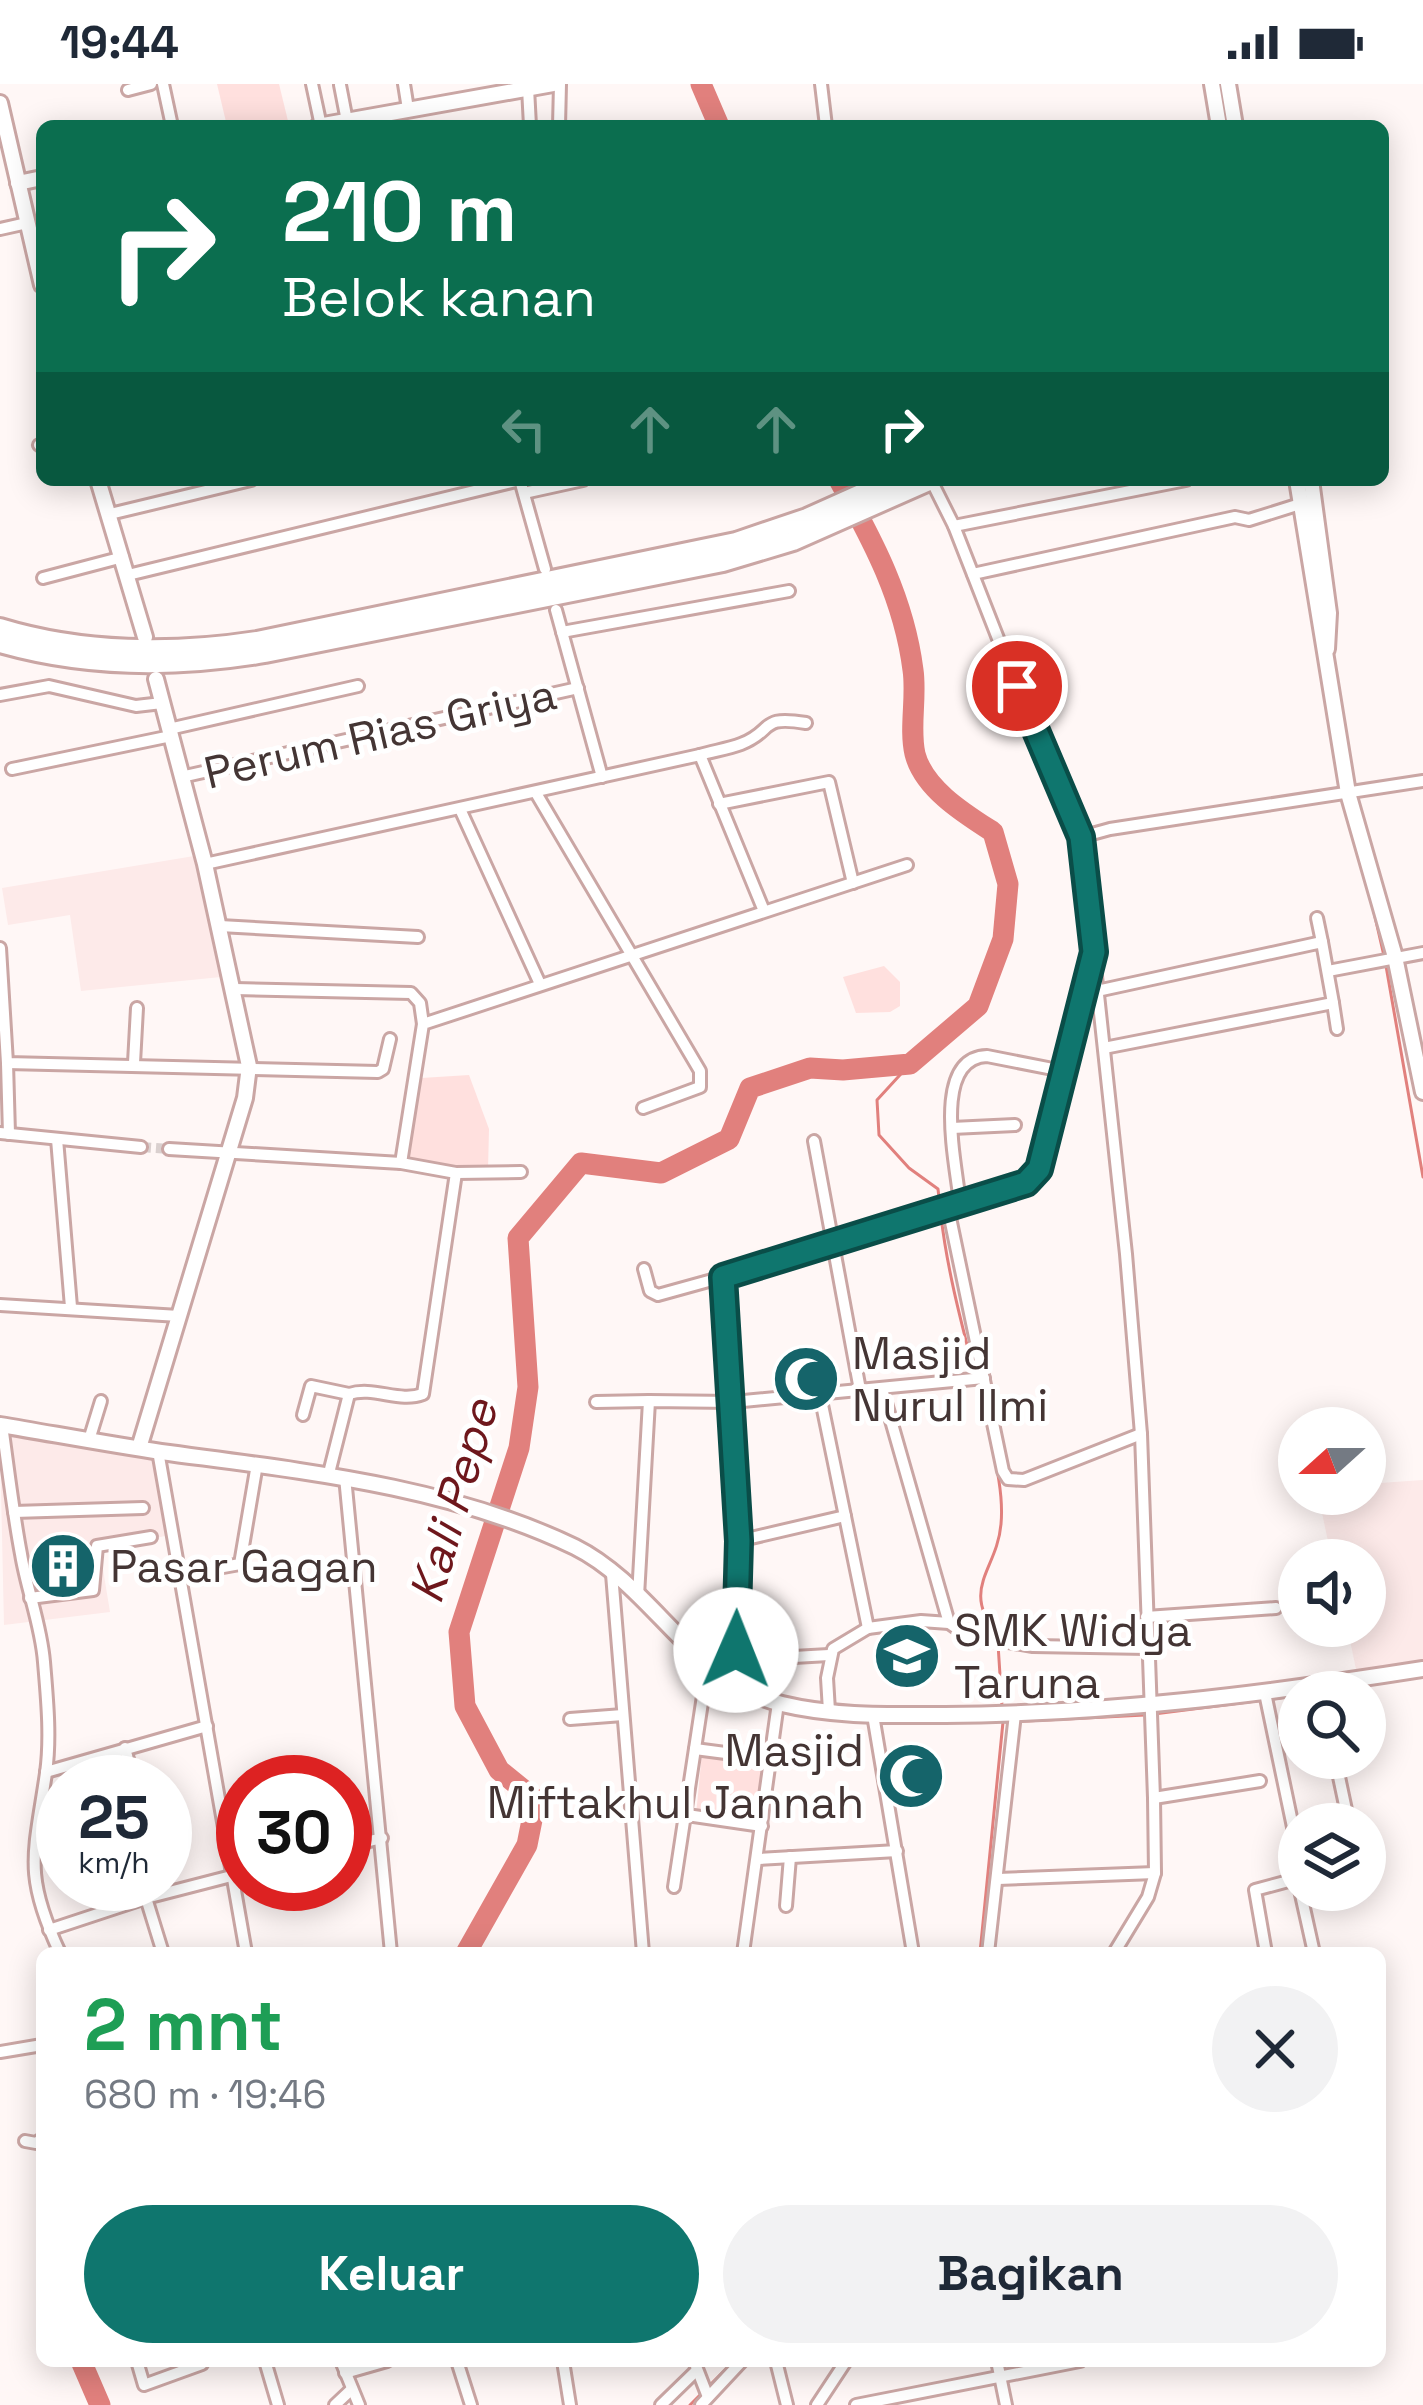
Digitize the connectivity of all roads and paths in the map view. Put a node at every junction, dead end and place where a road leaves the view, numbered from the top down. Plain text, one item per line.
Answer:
1 (151, 84) edge
2 (163, 84) edge
3 (312, 84) edge
4 (404, 84) edge
5 (556, 84) edge
6 (821, 84) edge
7 (1212, 84) edge
8 (1228, 84) edge
9 (340, 86) edge
10 (528, 88) junction
11 (491, 89) edge
12 (128, 90) dead end
13 (0, 103) edge
14 (409, 109) junction
15 (171, 120) edge
16 (319, 120) edge
17 (347, 120) edge
18 (352, 120) edge
19 (530, 120) edge
20 (559, 120) edge
21 (825, 120) edge
22 (1218, 120) edge
23 (1234, 120) edge
24 (11, 176) edge
25 (27, 223) junction
26 (0, 229) edge
27 (36, 247) edge
28 (100, 486) edge
29 (226, 486) edge
30 (880, 486) edge
31 (915, 486) edge
32 (934, 486) edge
33 (1156, 486) edge
34 (1298, 486) edge
35 (1312, 486) edge
36 (522, 487) edge
37 (1300, 504) junction
38 (110, 514) junction
39 (954, 526) junction
40 (790, 533) junction
41 (123, 557) junction
42 (545, 569) dead end
43 (128, 574) junction
44 (973, 574) junction
45 (43, 578) dead end
46 (789, 591) dead end
47 (556, 610) dead end
48 (0, 628) edge
49 (562, 632) junction
50 (145, 637) dead end
51 (0, 643) edge
52 (1327, 649) junction
53 (155, 679) dead end
54 (358, 686) dead end
55 (578, 688) junction
56 (0, 695) edge
57 (162, 703) junction
58 (806, 723) dead end
59 (170, 732) junction
60 (700, 754) junction
61 (13, 770) dead end
62 (182, 777) junction
63 (602, 777) junction
64 (1423, 782) edge
65 (1348, 793) junction
66 (536, 794) junction
67 (719, 804) junction
68 (460, 809) junction
69 (1081, 837) junction
70 (205, 864) junction
71 (908, 865) dead end
72 (853, 883) junction
73 (764, 911) junction
74 (1317, 918) dead end
75 (220, 926) junction
76 (418, 937) dead end
77 (1322, 941) junction
78 (0, 948) edge
79 (1094, 952) junction
80 (1423, 953) edge
81 (632, 956) junction
82 (1387, 959) junction
83 (1328, 971) junction
84 (1, 984) edge
85 (541, 984) junction
86 (235, 989) junction
87 (1098, 991) junction
88 (1082, 994) junction
89 (1333, 1004) junction
90 (137, 1008) dead end
91 (423, 1024) junction
92 (1337, 1029) dead end
93 (390, 1039) dead end
94 (1104, 1048) junction
95 (7, 1063) junction
96 (134, 1063) junction
97 (249, 1066) junction
98 (1421, 1068) edge
99 (1063, 1071) junction
100 (3, 1077) edge
101 (1423, 1092) edge
102 (643, 1108) dead end
103 (1015, 1125) dead end
104 (952, 1128) junction
105 (4, 1134) edge
106 (57, 1138) junction
107 (814, 1141) dead end
108 (141, 1147) tunnel mouth
109 (169, 1149) tunnel mouth
110 (226, 1154) junction
111 (401, 1163) junction
112 (521, 1172) dead end
113 (456, 1173) junction
114 (947, 1208) junction
115 (835, 1245) junction
116 (644, 1269) dead end
117 (723, 1277) junction
118 (0, 1305) edge
119 (71, 1307) junction
120 (179, 1316) junction
121 (978, 1379) junction
122 (882, 1389) junction
123 (860, 1390) junction
124 (349, 1394) junction
125 (820, 1395) junction
126 (101, 1401) dead end
127 (649, 1401) junction
128 (596, 1402) dead end
129 (733, 1402) junction
130 (302, 1415) dead end
131 (1, 1425) edge
132 (1141, 1434) junction
133 (89, 1440) junction
134 (139, 1448) junction
135 (158, 1451) junction
136 (257, 1464) junction
137 (328, 1473) junction
138 (345, 1477) junction
139 (143, 1508) dead end
140 (14, 1512) junction
141 (845, 1516) junction
142 (151, 1537) dead end
143 (739, 1541) junction
144 (612, 1574) junction
145 (179, 1575) junction
146 (638, 1596) junction
147 (30, 1598) junction
148 (1276, 1608) dead end
149 (1146, 1617) junction
150 (950, 1623) junction
151 (868, 1628) junction
152 (1147, 1648) junction
153 (829, 1655) junction
154 (776, 1658) dead end
155 (708, 1663) junction
156 (1423, 1669) edge
157 (1386, 1675) edge
158 (736, 1686) junction
159 (1278, 1696) edge
160 (1266, 1698) junction
161 (778, 1703) junction
162 (830, 1711) junction
163 (1151, 1712) junction
164 (623, 1715) junction
165 (873, 1715) junction
166 (1014, 1718) junction
167 (570, 1719) dead end
168 (207, 1726) junction
169 (125, 1748) junction
170 (695, 1749) junction
171 (46, 1755) edge
172 (102, 1755) edge
173 (127, 1755) edge
174 (771, 1759) junction
175 (216, 1770) edge
176 (1260, 1781) dead end
177 (1154, 1798) junction
178 (1289, 1803) edge
179 (687, 1815) junction
180 (762, 1826) junction
181 (382, 1838) junction
182 (372, 1840) edge
183 (36, 1848) edge
184 (897, 1851) junction
185 (790, 1857) junction
186 (758, 1859) junction
187 (1155, 1873) junction
188 (998, 1879) junction
189 (674, 1887) dead end
190 (1278, 1887) edge
191 (36, 1891) edge
192 (786, 1906) dead end
193 (41, 1911) edge
194 (107, 1911) edge
195 (150, 1911) edge
196 (241, 1911) edge
197 (1304, 1911) edge
198 (49, 1930) junction
199 (57, 1947) edge
200 (162, 1947) edge
201 (245, 1947) edge
202 (391, 1947) edge
203 (642, 1947) edge
204 (744, 1947) edge
205 (912, 1947) edge
206 (989, 1947) edge
207 (1118, 1947) edge
208 (1265, 1947) edge
209 (1312, 1947) edge
210 (36, 2046) edge
211 (0, 2052) edge
212 (25, 2141) dead end
213 (36, 2143) edge
214 (139, 2367) edge
215 (191, 2367) edge
216 (267, 2367) edge
217 (343, 2367) edge
218 (459, 2367) edge
219 (564, 2367) edge
220 (731, 2367) edge
221 (778, 2367) edge
222 (841, 2367) edge
223 (998, 2367) edge
224 (1048, 2367) edge
225 (1000, 2376) junction
226 (701, 2384) edge
227 (352, 2389) junction
228 (278, 2405) edge
229 (335, 2405) edge
230 (359, 2405) edge
231 (471, 2405) edge
232 (570, 2405) edge
233 (661, 2405) edge
234 (787, 2405) edge
235 (817, 2405) edge
236 (856, 2405) edge
237 (1006, 2405) edge

1 - 12 street
2 - 15 street
3 - 16 street
4 - 14 street
5 - 10 main road
5 - 20 street
6 - 21 street
7 - 22 main road
8 - 23 main road
9 - 17 street
10 - 11 main road
10 - 19 street
11 - 14 main road
13 - 24 main road
14 - 18 main road
24 - 25 main road
25 - 26 street
25 - 27 main road
28 - 38 main road
29 - 38 street
30 - 40 highway
31 - 40 highway
32 - 39 street
33 - 39 street
34 - 37 main road
35 - 52 main road
36 - 42 street
36 - 43 street
37 - 44 street
37 - 52 main road
38 - 41 main road
39 - 44 street
40 - 48 highway
40 - 51 highway
41 - 43 main road
41 - 45 street
43 - 50 main road
44 - 69 street
46 - 49 street
47 - 49 street
49 - 55 street
52 - 65 main road
53 - 57 main road
54 - 59 street
55 - 62 street, Perum Rias Griya
55 - 63 street
56 - 57 street
57 - 59 main road
58 - 60 street
59 - 61 street
59 - 62 main road
60 - 63 street
60 - 67 street
62 - 70 main road
63 - 66 street
64 - 65 street
65 - 69 street
65 - 82 main road
66 - 68 street
66 - 81 street
67 - 72 street
67 - 73 street
68 - 70 street
68 - 85 street
69 - 79 street
70 - 75 main road
71 - 72 street
72 - 73 street
73 - 81 street
74 - 77 street
75 - 76 street
75 - 86 main road
77 - 83 street
77 - 87 street
78 - 84 street
79 - 87 street
79 - 88 street
80 - 82 street
81 - 85 street
81 - 102 street
82 - 83 street
82 - 98 main road
83 - 89 street
84 - 95 street
85 - 91 street
86 - 91 street
86 - 97 main road
87 - 88 street
87 - 94 street
88 - 99 street
89 - 92 street
89 - 94 street
90 - 96 street
91 - 111 street
93 - 97 street
94 - 132 street
95 - 96 street
95 - 100 street
96 - 97 street
97 - 110 main road
98 - 101 main road
99 - 104 street
99 - 114 street
100 - 105 street
103 - 104 street
104 - 114 street
105 - 106 street
106 - 108 street
106 - 119 street
107 - 115 street
109 - 110 street
110 - 111 street
110 - 120 main road
111 - 113 street
112 - 113 street
113 - 124 street
114 - 115 street
114 - 121 street
115 - 117 street
115 - 123 street
116 - 117 street
117 - 129 street
118 - 119 street
119 - 120 street
120 - 134 main road
121 - 122 street
121 - 132 street
122 - 123 street
122 - 150 street
123 - 125 street
124 - 130 street
124 - 137 street
125 - 129 street
125 - 141 street
126 - 133 street
127 - 128 street
127 - 129 street
127 - 146 street
129 - 143 street
131 - 133 main road
131 - 140 street
132 - 149 street
133 - 134 main road
134 - 135 main road
135 - 136 main road
135 - 145 street
136 - 137 main road
136 - 145 street
137 - 138 main road
138 - 144 main road
138 - 181 street
139 - 140 street
140 - 147 street
141 - 143 street
141 - 151 street
142 - 147 street
143 - 158 street
144 - 146 main road
144 - 164 street
145 - 168 street
146 - 155 main road
147 - 171 street
148 - 149 street
149 - 152 street
150 - 151 street
150 - 152 street
151 - 153 street
152 - 163 street
153 - 154 street
153 - 162 street
155 - 158 main road
155 - 170 street
156 - 157 main road
158 - 161 main road
159 - 160 main road
160 - 163 main road
160 - 178 street
161 - 162 main road
161 - 174 street
162 - 165 main road
163 - 166 main road
163 - 177 street
164 - 167 street
164 - 203 street
165 - 166 main road
165 - 184 street
166 - 188 street
168 - 169 street
168 - 175 street
169 - 172 street
169 - 173 street
170 - 174 street
170 - 179 street
174 - 180 street
176 - 177 street
177 - 187 street
179 - 180 street
179 - 189 street
180 - 186 street
181 - 182 street
181 - 202 street
183 - 191 street
184 - 185 street
184 - 205 street
185 - 186 street
185 - 192 street
186 - 204 street
187 - 188 street
187 - 207 street
188 - 206 street
190 - 208 street
193 - 198 street
194 - 198 street
195 - 200 street
196 - 201 street
197 - 209 street
198 - 199 street
210 - 211 street
212 - 213 street
214 - 215 street
216 - 228 street
217 - 227 street
218 - 231 street
219 - 232 street
220 - 226 street
221 - 234 street
222 - 235 street
223 - 225 street
224 - 225 street
225 - 236 street
225 - 237 street
226 - 233 street
227 - 229 street
227 - 230 street

